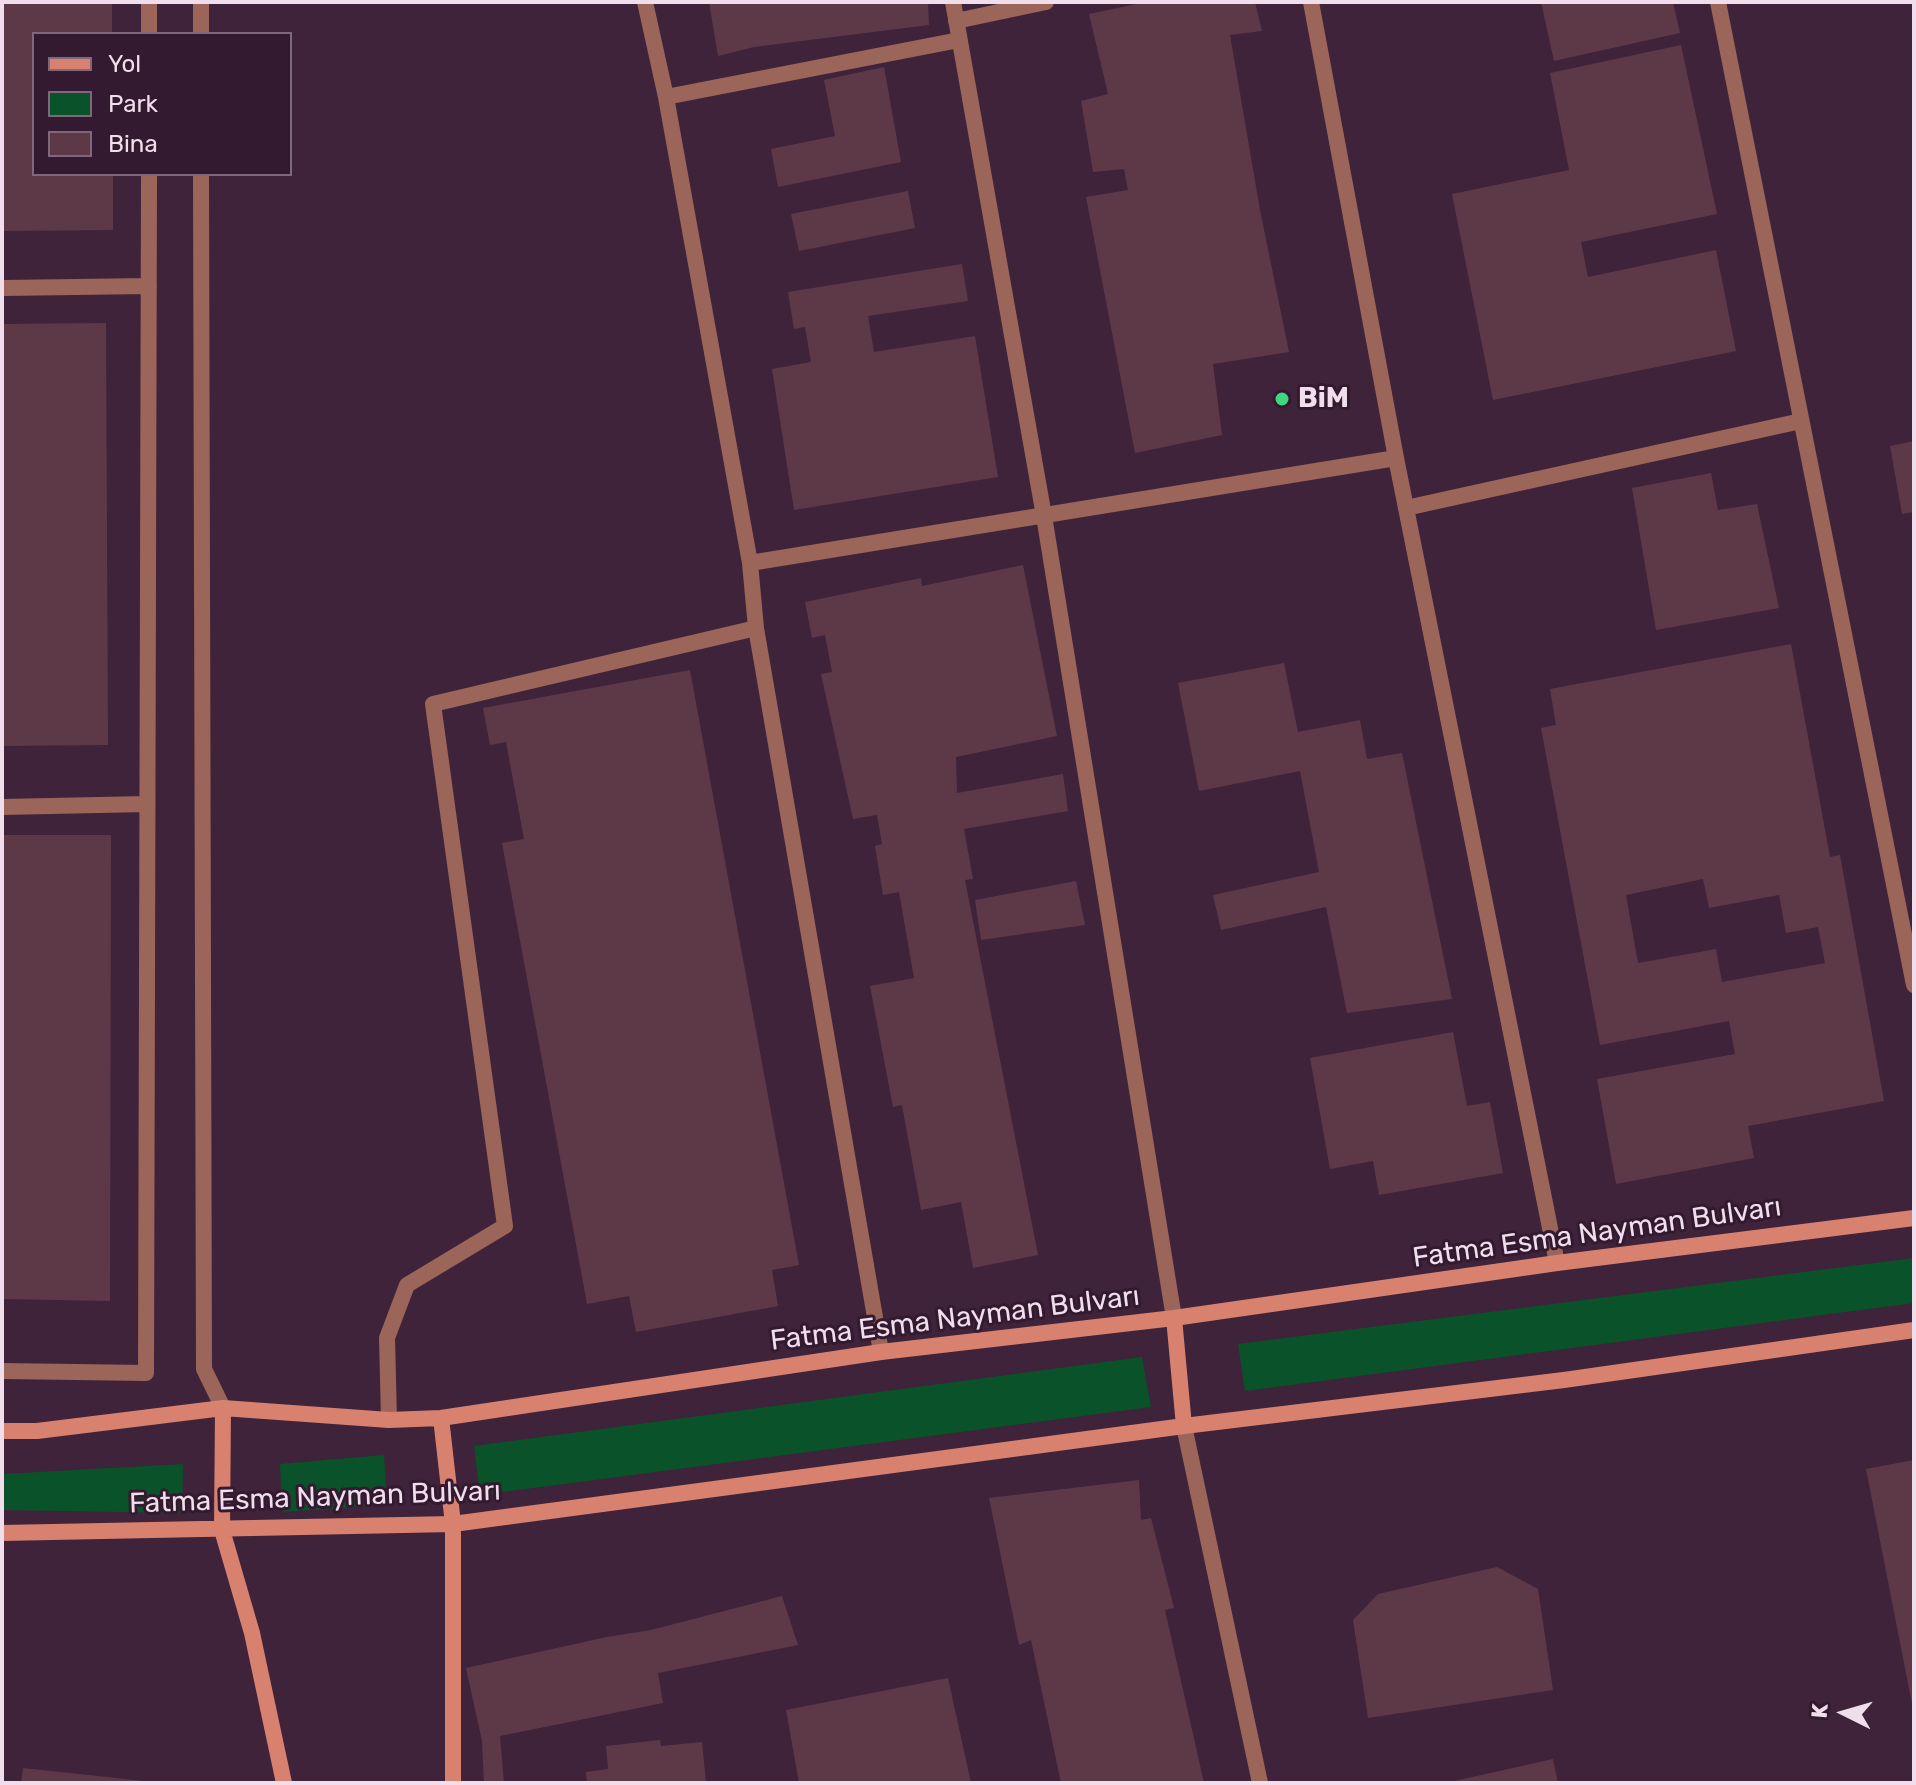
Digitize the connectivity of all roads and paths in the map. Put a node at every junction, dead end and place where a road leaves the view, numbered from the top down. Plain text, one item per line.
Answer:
1 (149, 2) edge
2 (201, 2) edge
3 (645, 2) edge
4 (953, 2) edge
5 (1046, 2) edge
6 (1311, 2) edge
7 (1718, 2) edge
8 (956, 21) junction
9 (149, 32) edge
10 (201, 32) edge
11 (959, 40) junction
12 (666, 97) junction
13 (149, 176) edge
14 (201, 176) edge
15 (149, 286) junction
16 (2, 288) edge
17 (1801, 421) junction
18 (1396, 458) junction
19 (1406, 508) junction
20 (1044, 516) junction
21 (750, 563) junction
22 (756, 628) junction
23 (147, 804) junction
24 (2, 807) edge
25 (1914, 985) edge
26 (1914, 1218) edge
27 (1557, 1263) junction
28 (1174, 1318) junction
29 (1914, 1330) edge
30 (881, 1352) junction
31 (2, 1371) edge
32 (223, 1408) junction
33 (441, 1418) junction
34 (389, 1420) junction
35 (1184, 1426) junction
36 (2, 1431) edge
37 (453, 1524) junction
38 (222, 1530) junction
39 (2, 1533) edge
40 (284, 1783) edge
41 (453, 1783) edge
42 (1260, 1783) edge

1 - 9 street
2 - 10 street
3 - 12 street
4 - 8 street
5 - 8 street
6 - 18 street
7 - 17 street
8 - 11 street
11 - 12 street
11 - 20 street
12 - 21 street
13 - 15 street
14 - 32 street
15 - 16 street
15 - 23 street
17 - 19 street
17 - 25 street
18 - 19 street
18 - 20 street
19 - 27 street
20 - 21 street
20 - 28 street
21 - 22 street
22 - 30 street
22 - 34 street
23 - 24 street
23 - 31 street
26 - 27 main road, Fatma Esma Nayman Bulvarı
27 - 28 main road, Fatma Esma Nayman Bulvarı
28 - 30 main road, Fatma Esma Nayman Bulvarı
28 - 35 main road
29 - 35 main road, Fatma Esma Nayman Bulvarı
30 - 33 main road, Fatma Esma Nayman Bulvarı
32 - 34 main road, Fatma Esma Nayman Bulvarı
32 - 36 main road, Fatma Esma Nayman Bulvarı
32 - 38 main road
33 - 34 main road, Fatma Esma Nayman Bulvarı
33 - 37 main road
35 - 37 main road, Fatma Esma Nayman Bulvarı
35 - 42 street
37 - 38 main road, Fatma Esma Nayman Bulvarı
37 - 41 main road
38 - 39 main road, Fatma Esma Nayman Bulvarı
38 - 40 main road

